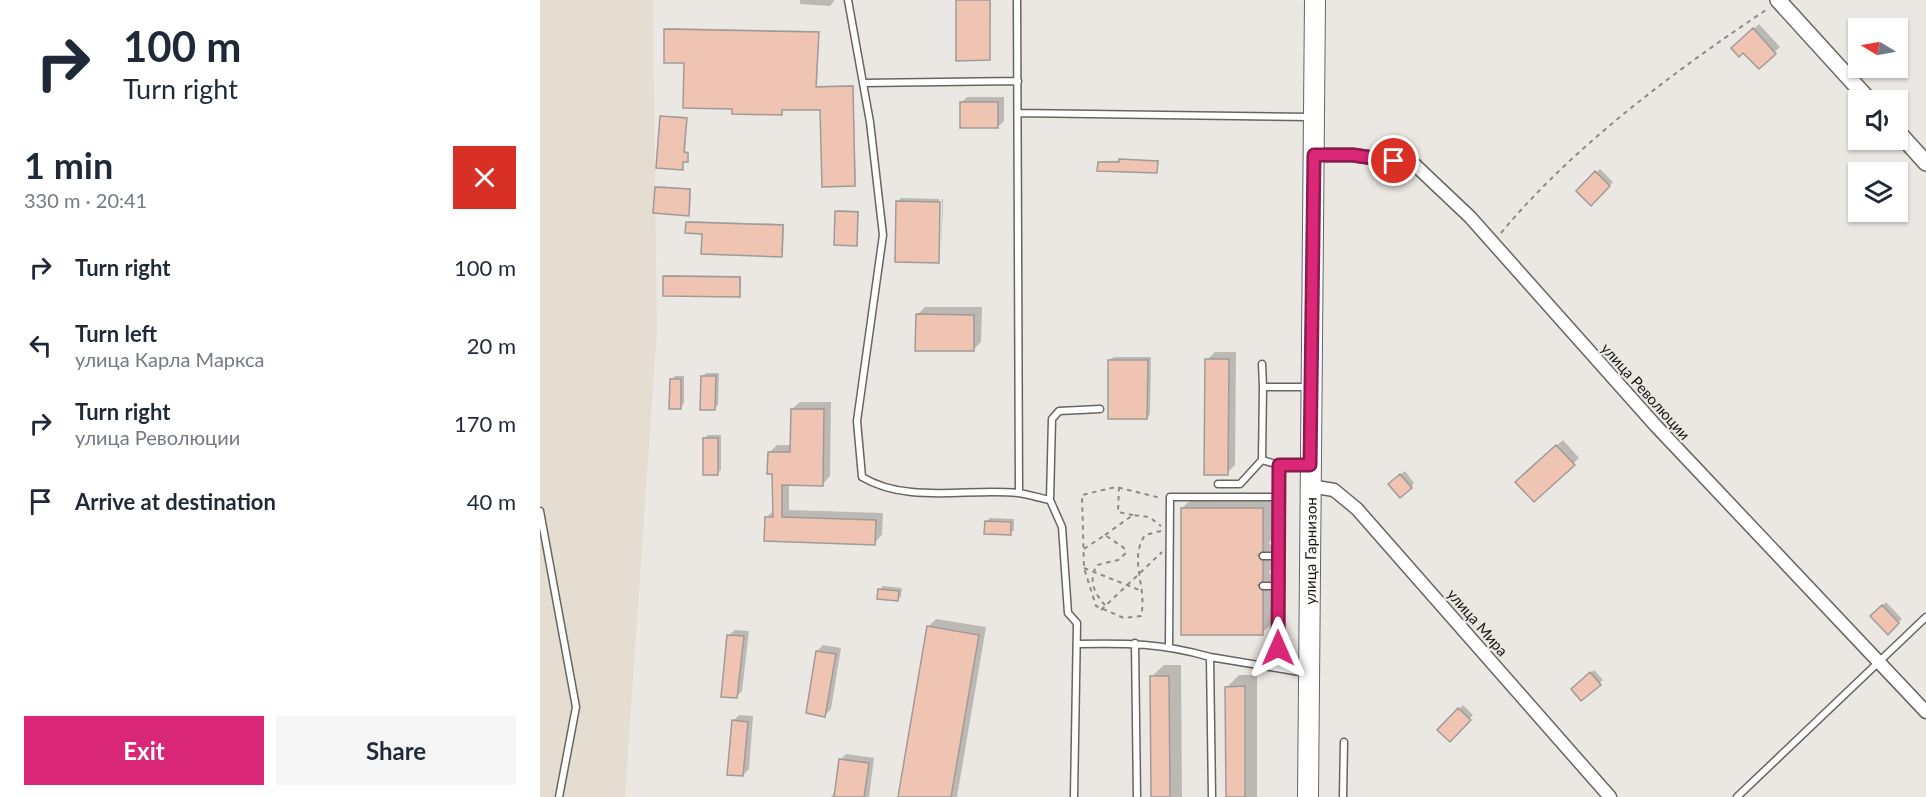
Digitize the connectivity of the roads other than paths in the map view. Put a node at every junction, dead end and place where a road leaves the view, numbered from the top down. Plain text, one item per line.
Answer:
1 (848, 0) edge
2 (1017, 0) edge
3 (1316, 0) edge
4 (1779, 1) edge
5 (1018, 81) junction
6 (863, 83) junction
7 (1860, 90) edge
8 (1018, 113) junction
9 (1315, 117) junction
10 (1908, 143) edge
11 (1314, 155) junction
12 (1926, 163) edge
13 (1262, 364) dead end
14 (1263, 387) junction
15 (1311, 387) junction
16 (1100, 409) dead end
17 (1262, 460) junction
18 (1279, 465) junction
19 (1310, 465) junction
20 (1218, 484) dead end
21 (1310, 486) junction
22 (1019, 493) junction
23 (1279, 497) junction
24 (1050, 500) junction
25 (540, 511) edge
26 (1263, 556) dead end
27 (1279, 556) junction
28 (1263, 586) dead end
29 (1278, 586) junction
30 (1926, 617) edge
31 (1135, 643) junction
32 (1077, 644) junction
33 (1169, 647) junction
34 (1210, 657) junction
35 (1878, 662) junction
36 (1278, 668) junction
37 (1310, 674) junction
38 (1926, 712) edge
39 (1344, 742) dead end
40 (1310, 796) edge
41 (559, 797) edge
42 (1074, 797) edge
43 (1137, 797) edge
44 (1212, 797) edge
45 (1343, 797) edge
46 (1610, 797) edge
47 (1737, 797) edge

1 - 6 lane
2 - 5 lane
3 - 9 main road, улица Гарнизон
4 - 7 street
5 - 6 lane
5 - 8 lane
6 - 22 lane
8 - 9 lane
8 - 22 lane
9 - 11 main road, улица Гарнизон
10 - 12 street
11 - 15 main road, улица Гарнизон
11 - 35 street, улица Революции
13 - 14 lane
14 - 15 lane
14 - 17 lane
15 - 19 main road, улица Гарнизон
16 - 24 lane
17 - 18 lane
17 - 20 lane
18 - 19 lane
18 - 23 lane
19 - 21 main road, улица Гарнизон
21 - 37 main road, улица Гарнизон
21 - 46 street, улица Мира
22 - 24 lane
23 - 27 lane
23 - 33 lane
24 - 32 lane
25 - 41 lane
26 - 27 lane
27 - 29 lane
28 - 29 lane
29 - 36 lane
30 - 35 lane
31 - 32 lane
31 - 33 lane
31 - 43 lane
32 - 42 lane
33 - 34 lane
34 - 36 lane
34 - 44 lane
35 - 38 street, улица Революции
35 - 47 lane
36 - 37 lane
37 - 40 main road, улица Гарнизон
39 - 45 lane

